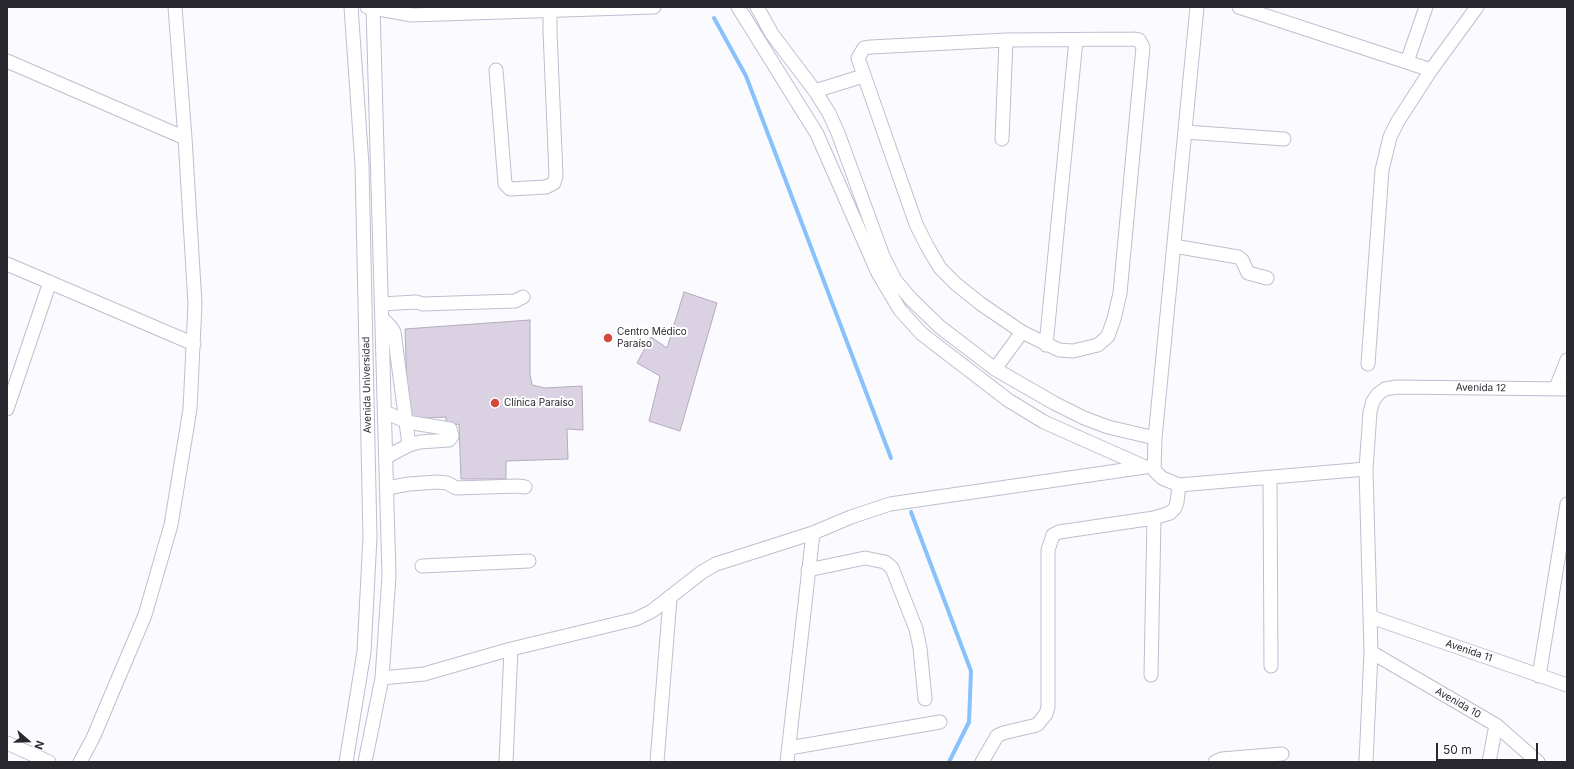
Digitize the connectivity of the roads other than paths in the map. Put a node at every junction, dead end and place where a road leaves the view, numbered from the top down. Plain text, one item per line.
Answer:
1 (175, 7) edge
2 (351, 7) edge
3 (654, 7) edge
4 (738, 7) edge
5 (757, 7) edge
6 (1197, 7) edge
7 (1238, 7) edge
8 (1426, 7) edge
9 (1477, 7) edge
10 (371, 8) edge
11 (544, 9) edge
12 (1006, 40) junction
13 (1076, 40) junction
14 (7, 61) edge
15 (1407, 62) junction
16 (496, 70) dead end
17 (1431, 70) junction
18 (864, 76) junction
19 (815, 91) junction
20 (1185, 132) junction
21 (185, 138) junction
22 (1002, 139) dead end
23 (1284, 139) dead end
24 (1174, 246) junction
25 (7, 264) edge
26 (1267, 278) dead end
27 (50, 282) junction
28 (523, 297) dead end
29 (381, 304) junction
30 (382, 318) junction
31 (1022, 332) junction
32 (194, 344) junction
33 (1046, 344) junction
34 (1567, 360) edge
35 (1368, 364) dead end
36 (995, 369) junction
37 (1562, 389) edge
38 (7, 409) edge
39 (385, 412) junction
40 (407, 422) junction
41 (1155, 438) junction
42 (409, 446) junction
43 (386, 457) junction
44 (1150, 468) junction
45 (1366, 469) junction
46 (1270, 478) junction
47 (1179, 485) junction
48 (525, 487) dead end
49 (387, 488) junction
50 (1567, 504) edge
51 (1154, 518) junction
52 (813, 533) junction
53 (529, 562) dead end
54 (422, 566) dead end
55 (808, 570) junction
56 (670, 599) junction
57 (1371, 617) junction
58 (511, 649) junction
59 (1371, 652) junction
60 (1271, 666) dead end
61 (1151, 676) dead end
62 (1539, 676) junction
63 (382, 678) junction
64 (1567, 686) edge
65 (925, 699) dead end
66 (940, 722) dead end
67 (1496, 725) junction
68 (7, 743) edge
69 (789, 748) junction
70 (1282, 754) dead end
71 (49, 762) edge
72 (80, 762) edge
73 (346, 762) edge
74 (365, 762) edge
75 (506, 762) edge
76 (657, 762) edge
77 (787, 762) edge
78 (982, 762) edge
79 (1215, 762) edge
80 (1366, 762) edge
81 (1489, 762) edge
82 (1538, 762) edge

1 - 21 street
2 - 73 street, Avenida Universidad
3 - 11 street
4 - 44 street
5 - 19 street
6 - 20 street
7 - 15 street
8 - 15 street
9 - 17 street
10 - 11 street
10 - 29 street, Avenida Universidad
11 - 16 street
12 - 13 street
12 - 18 street
12 - 22 street
13 - 33 street
13 - 33 street
14 - 21 street
15 - 17 street
17 - 35 street
18 - 19 street
18 - 31 street
19 - 36 street
20 - 23 street
20 - 24 street
21 - 32 street
24 - 26 street
24 - 41 street
25 - 27 street
27 - 32 street
27 - 38 street
28 - 29 street
29 - 30 street, Avenida Universidad
30 - 39 street, Avenida Universidad
30 - 40 street
31 - 33 street
31 - 36 street
32 - 72 street
34 - 37 street
36 - 41 street
37 - 45 street, Avenida 12
39 - 40 street
39 - 43 street, Avenida Universidad
40 - 42 street
40 - 42 street
41 - 44 street
42 - 43 street
43 - 49 street, Avenida Universidad
44 - 47 street
44 - 52 street
45 - 46 street
45 - 57 street
46 - 47 street
46 - 60 street
47 - 51 street
48 - 49 street
49 - 63 street, Avenida Universidad
50 - 62 street
51 - 61 street
51 - 78 street
52 - 55 street
52 - 56 street
53 - 54 street
55 - 65 street
55 - 69 street
56 - 58 street
56 - 76 street
57 - 59 street
57 - 62 street, Avenida 11
58 - 63 street
58 - 75 street
59 - 67 street, Avenida 10
59 - 80 street
62 - 64 street, Avenida 11
63 - 74 street, Avenida Universidad
66 - 69 street
67 - 81 street
67 - 82 street, Avenida 10
68 - 71 street
69 - 77 street
70 - 79 street

